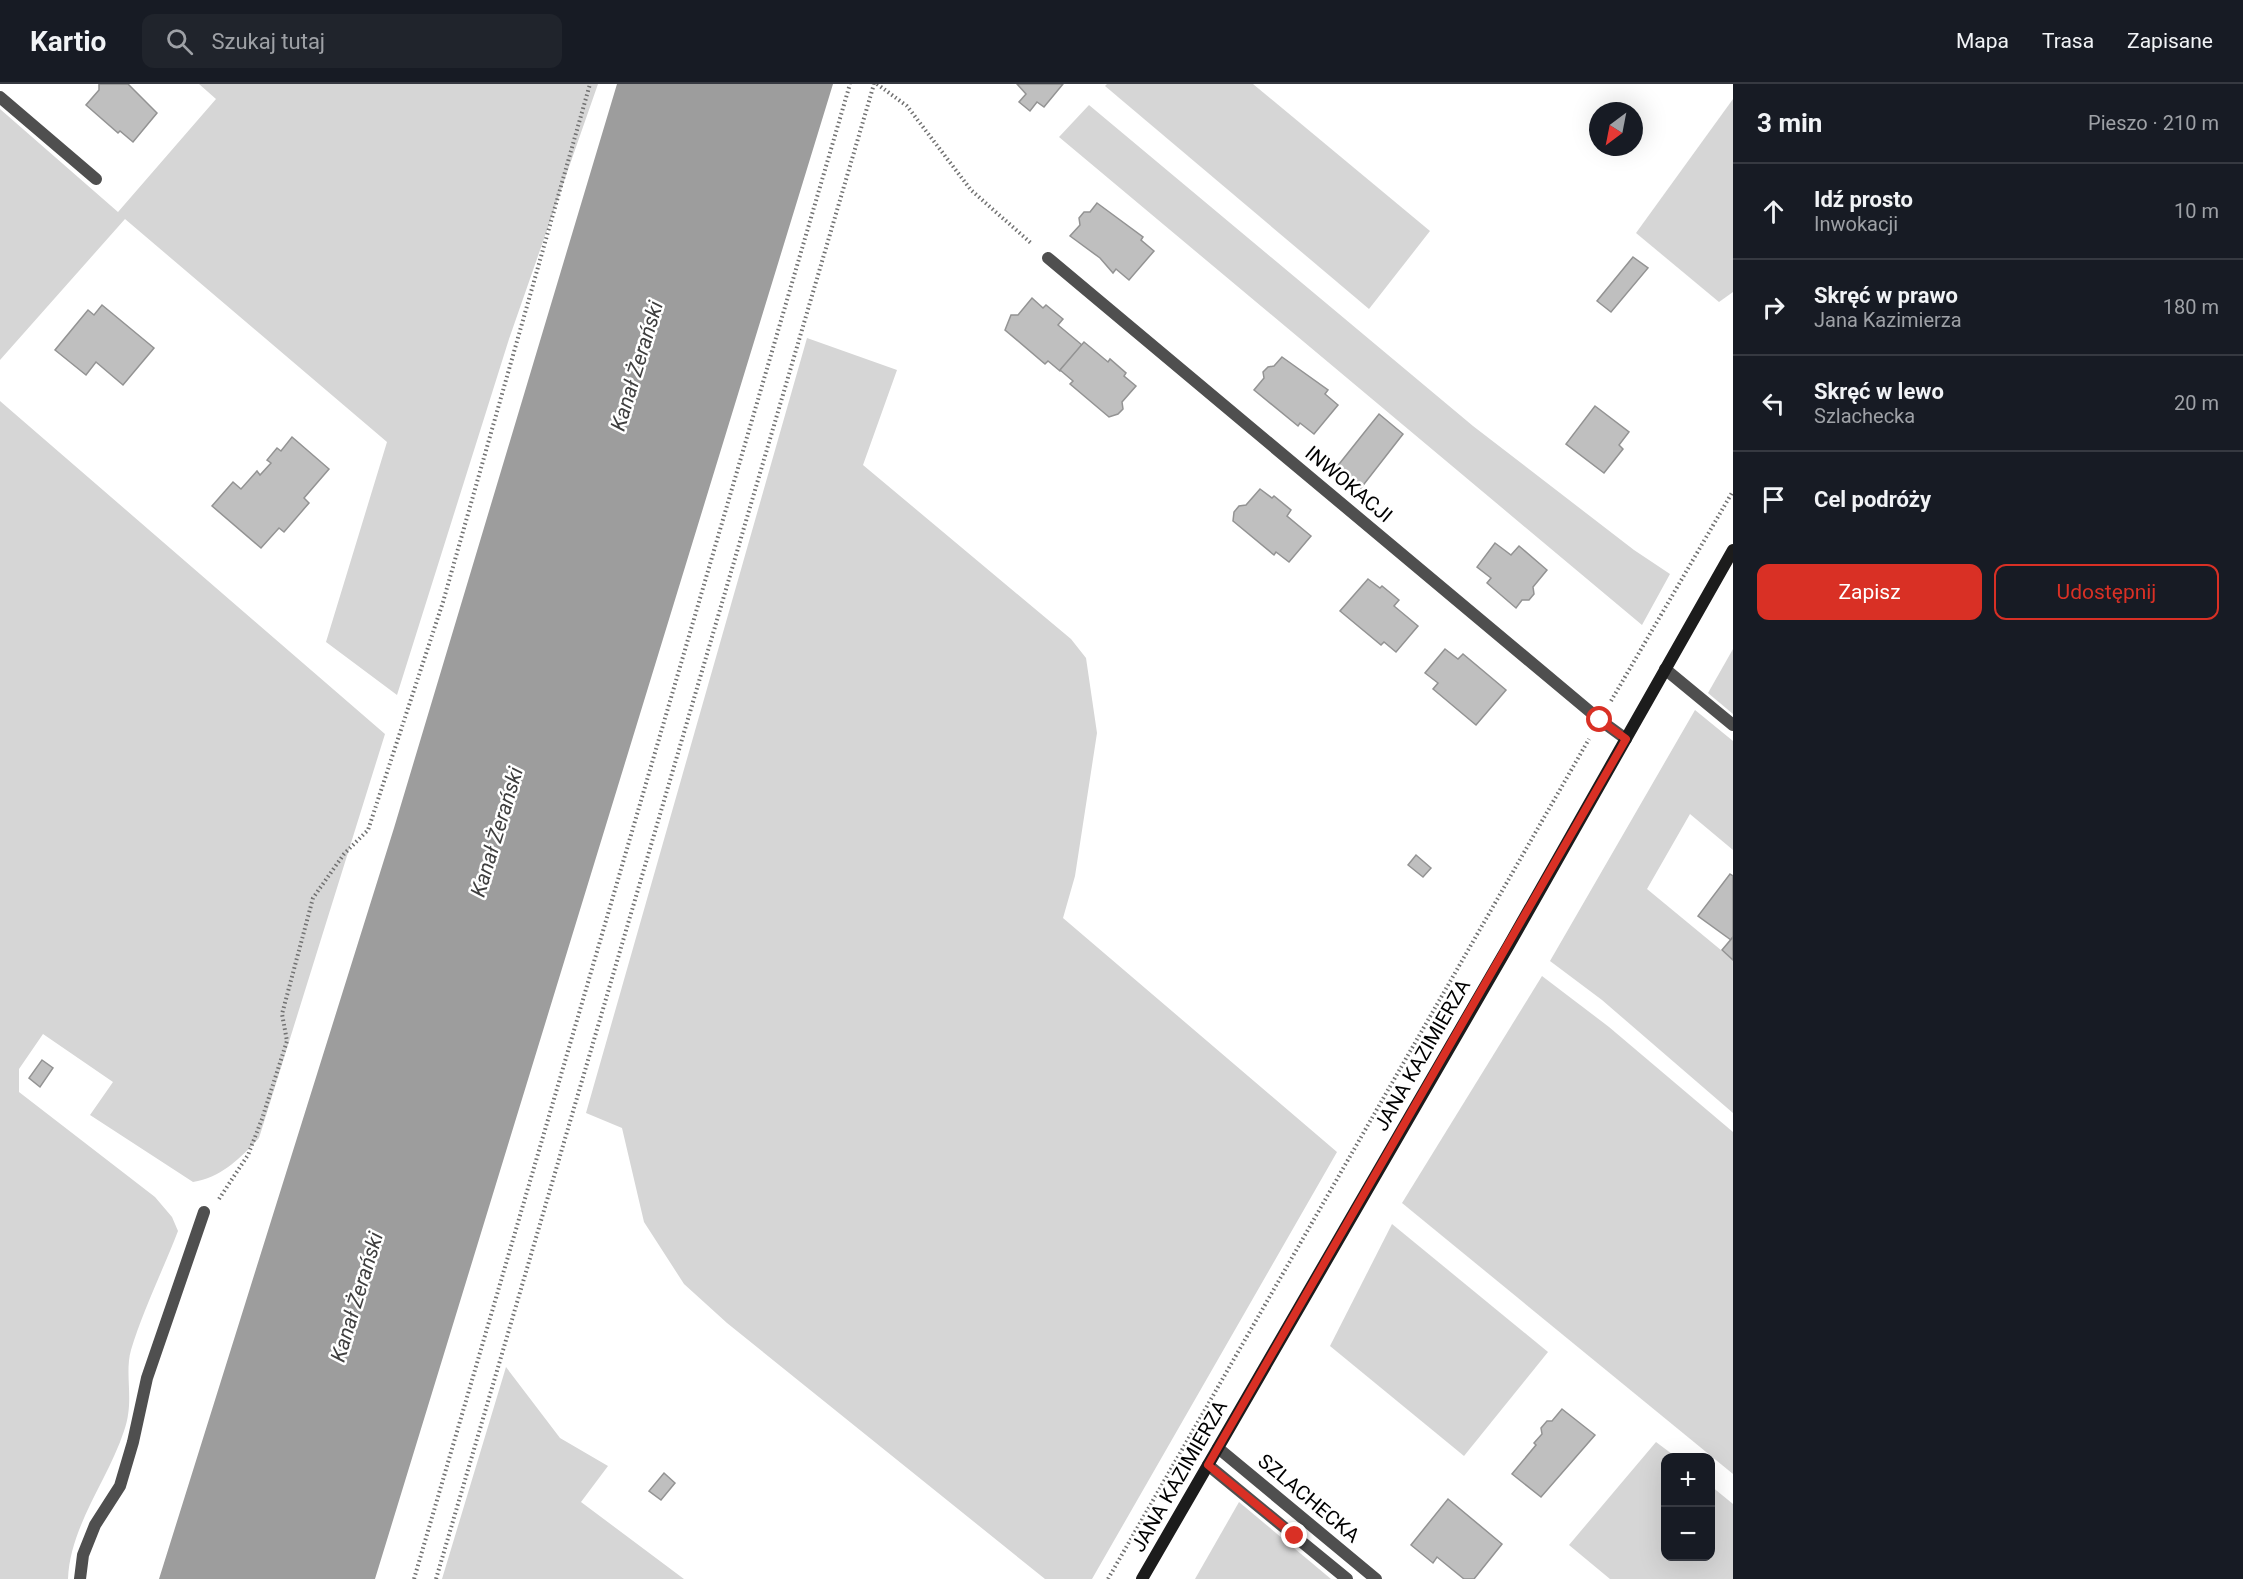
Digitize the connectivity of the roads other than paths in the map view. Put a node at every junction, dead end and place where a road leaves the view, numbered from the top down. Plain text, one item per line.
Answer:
1 (0, 96) edge
2 (96, 179) dead end
3 (1048, 258) road end
4 (1733, 550) edge
5 (1665, 669) junction
6 (1733, 725) edge
7 (1626, 739) junction
8 (204, 1212) road end
9 (1218, 1448) junction
10 (1208, 1465) junction
11 (80, 1579) edge
12 (1142, 1579) edge
13 (1347, 1579) edge
14 (1376, 1579) edge

1 - 2 street
3 - 7 street, INWOKACJI
4 - 5 main road, JANA KAZIMIERZA
5 - 6 street
5 - 7 main road, JANA KAZIMIERZA
7 - 9 main road, JANA KAZIMIERZA
8 - 11 street
9 - 10 main road, JANA KAZIMIERZA
9 - 14 street, SZLACHECKA
10 - 12 main road, JANA KAZIMIERZA
10 - 13 street, SZLACHECKA

